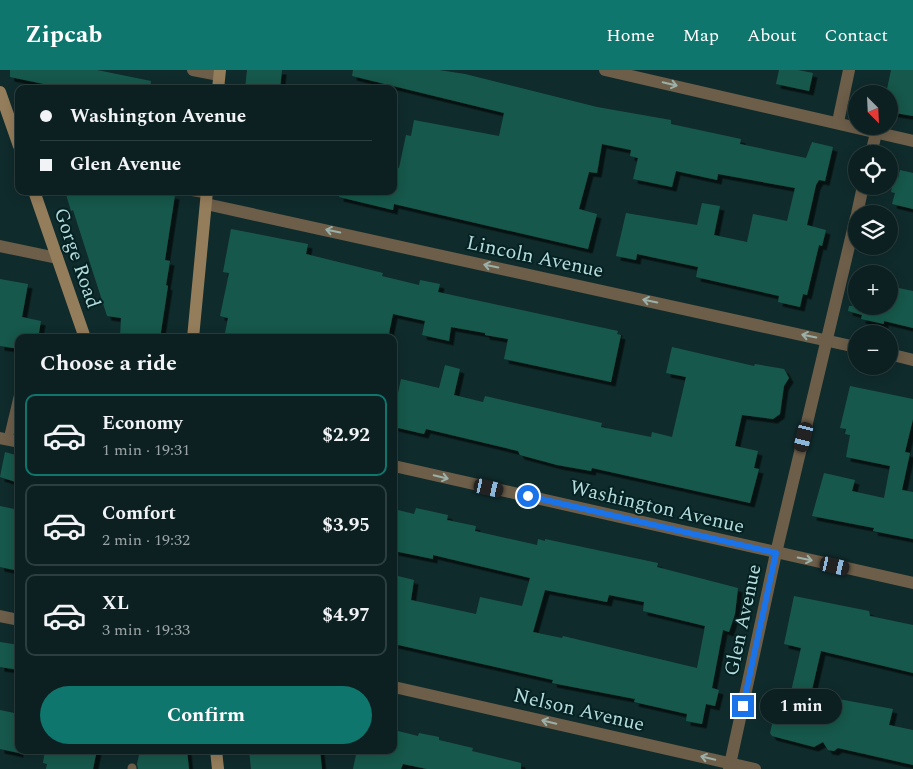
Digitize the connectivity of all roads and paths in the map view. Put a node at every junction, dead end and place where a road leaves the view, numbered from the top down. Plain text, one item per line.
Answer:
1 (193, 70) edge
2 (605, 70) edge
3 (849, 70) edge
4 (220, 72) edge
5 (628, 72) edge
6 (218, 85) edge
7 (0, 92) edge
8 (838, 122) junction
9 (848, 125) edge
10 (15, 135) edge
11 (887, 135) edge
12 (913, 140) edge
13 (35, 195) edge
14 (206, 196) edge
15 (0, 246) edge
16 (848, 252) edge
17 (57, 258) junction
18 (84, 334) edge
19 (193, 334) edge
20 (827, 340) junction
21 (848, 345) edge
22 (898, 356) edge
23 (913, 360) edge
24 (15, 412) edge
25 (9, 440) edge
26 (397, 467) edge
27 (776, 553) junction
28 (913, 583) edge
29 (0, 616) edge
30 (15, 619) edge
31 (397, 688) edge
32 (216, 754) edge
33 (730, 766) edge
34 (218, 769) edge
35 (755, 769) edge

1 - 4 street
2 - 5 street
3 - 8 street
4 - 6 main road
5 -> 8 street
7 - 10 main road
8 - 9 street
11 - 12 street
13 - 17 main road, Gorge Road
14 - 19 main road
20 -> 14 street, Lincoln Avenue
15 - 17 street
16 - 20 street, Glen Avenue
17 - 18 main road, Gorge Road
20 - 21 street, Lincoln Avenue
20 - 27 street, Glen Avenue
22 - 23 street
24 - 25 lane
26 -> 27 street, Washington Avenue
27 -> 28 street, Washington Avenue
27 - 33 street, Glen Avenue
29 - 30 street
33 -> 31 street, Nelson Avenue
32 - 34 main road
33 - 35 street, Nelson Avenue

